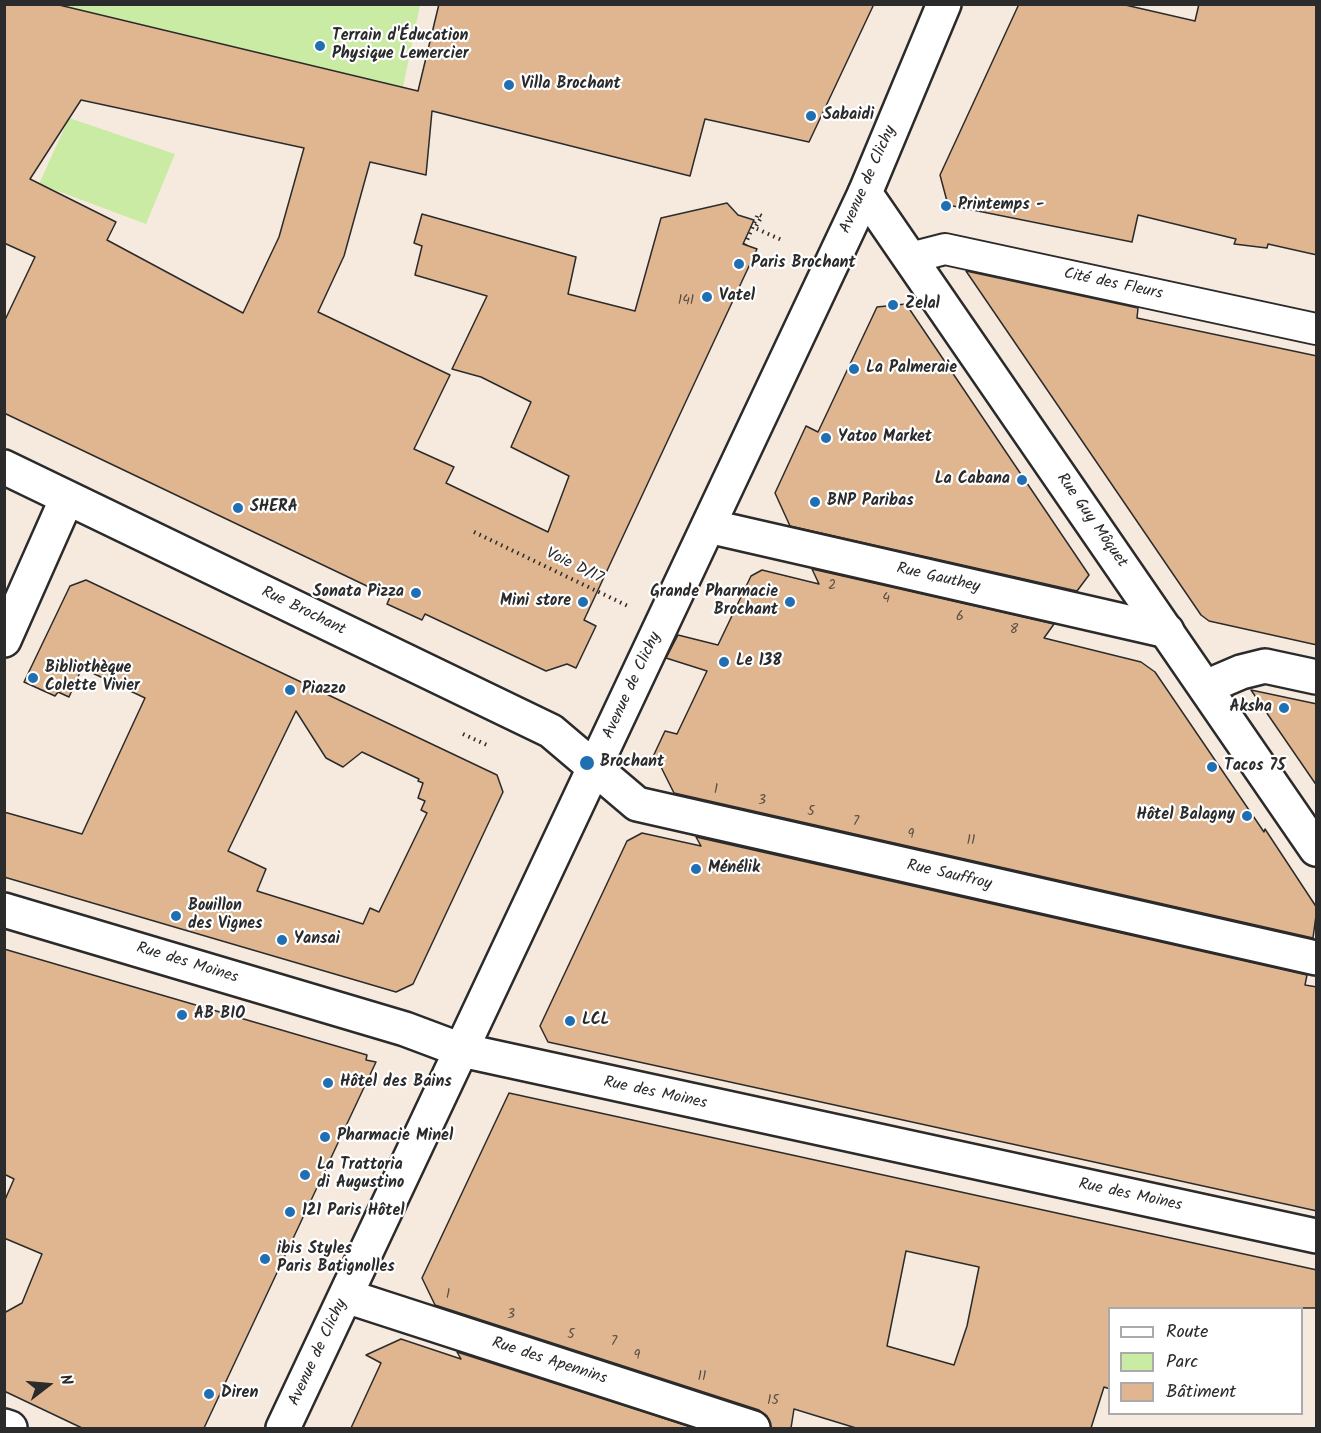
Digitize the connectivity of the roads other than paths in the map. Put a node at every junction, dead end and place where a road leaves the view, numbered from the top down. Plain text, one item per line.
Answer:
1 (944, 4) edge
2 (865, 193) junction
3 (910, 258) junction
4 (1317, 329) edge
5 (4, 467) edge
6 (67, 498) junction
7 (708, 526) junction
8 (1167, 631) junction
9 (4, 640) edge
10 (1317, 677) edge
11 (1206, 687) junction
12 (595, 767) junction
13 (1317, 849) edge
14 (4, 910) edge
15 (1317, 958) edge
16 (461, 1050) junction
17 (1317, 1236) edge
18 (345, 1296) junction
19 (4, 1426) edge
20 (10, 1428) edge
21 (284, 1428) edge
22 (753, 1428) edge

1 - 2 street, Avenue de Clichy
2 - 3 street, Rue Guy Môquet
2 - 7 street, Avenue de Clichy
3 - 4 street, Cité des Fleurs
3 - 8 street, Rue Guy Môquet
5 - 6 street, Rue Brochant
6 - 9 street
6 - 12 street, Rue Brochant
7 - 8 street, Rue Gauthey
7 - 12 street, Avenue de Clichy
8 - 11 street, Rue Guy Môquet
10 - 11 street
11 - 13 street, Rue Guy Môquet
12 - 15 street, Rue Sauffroy
12 - 16 street, Avenue de Clichy
14 - 16 street, Rue des Moines
16 - 17 street, Rue des Moines
16 - 18 street, Avenue de Clichy
18 - 21 street, Avenue de Clichy
18 - 22 street, Rue des Apennins
19 - 20 street

